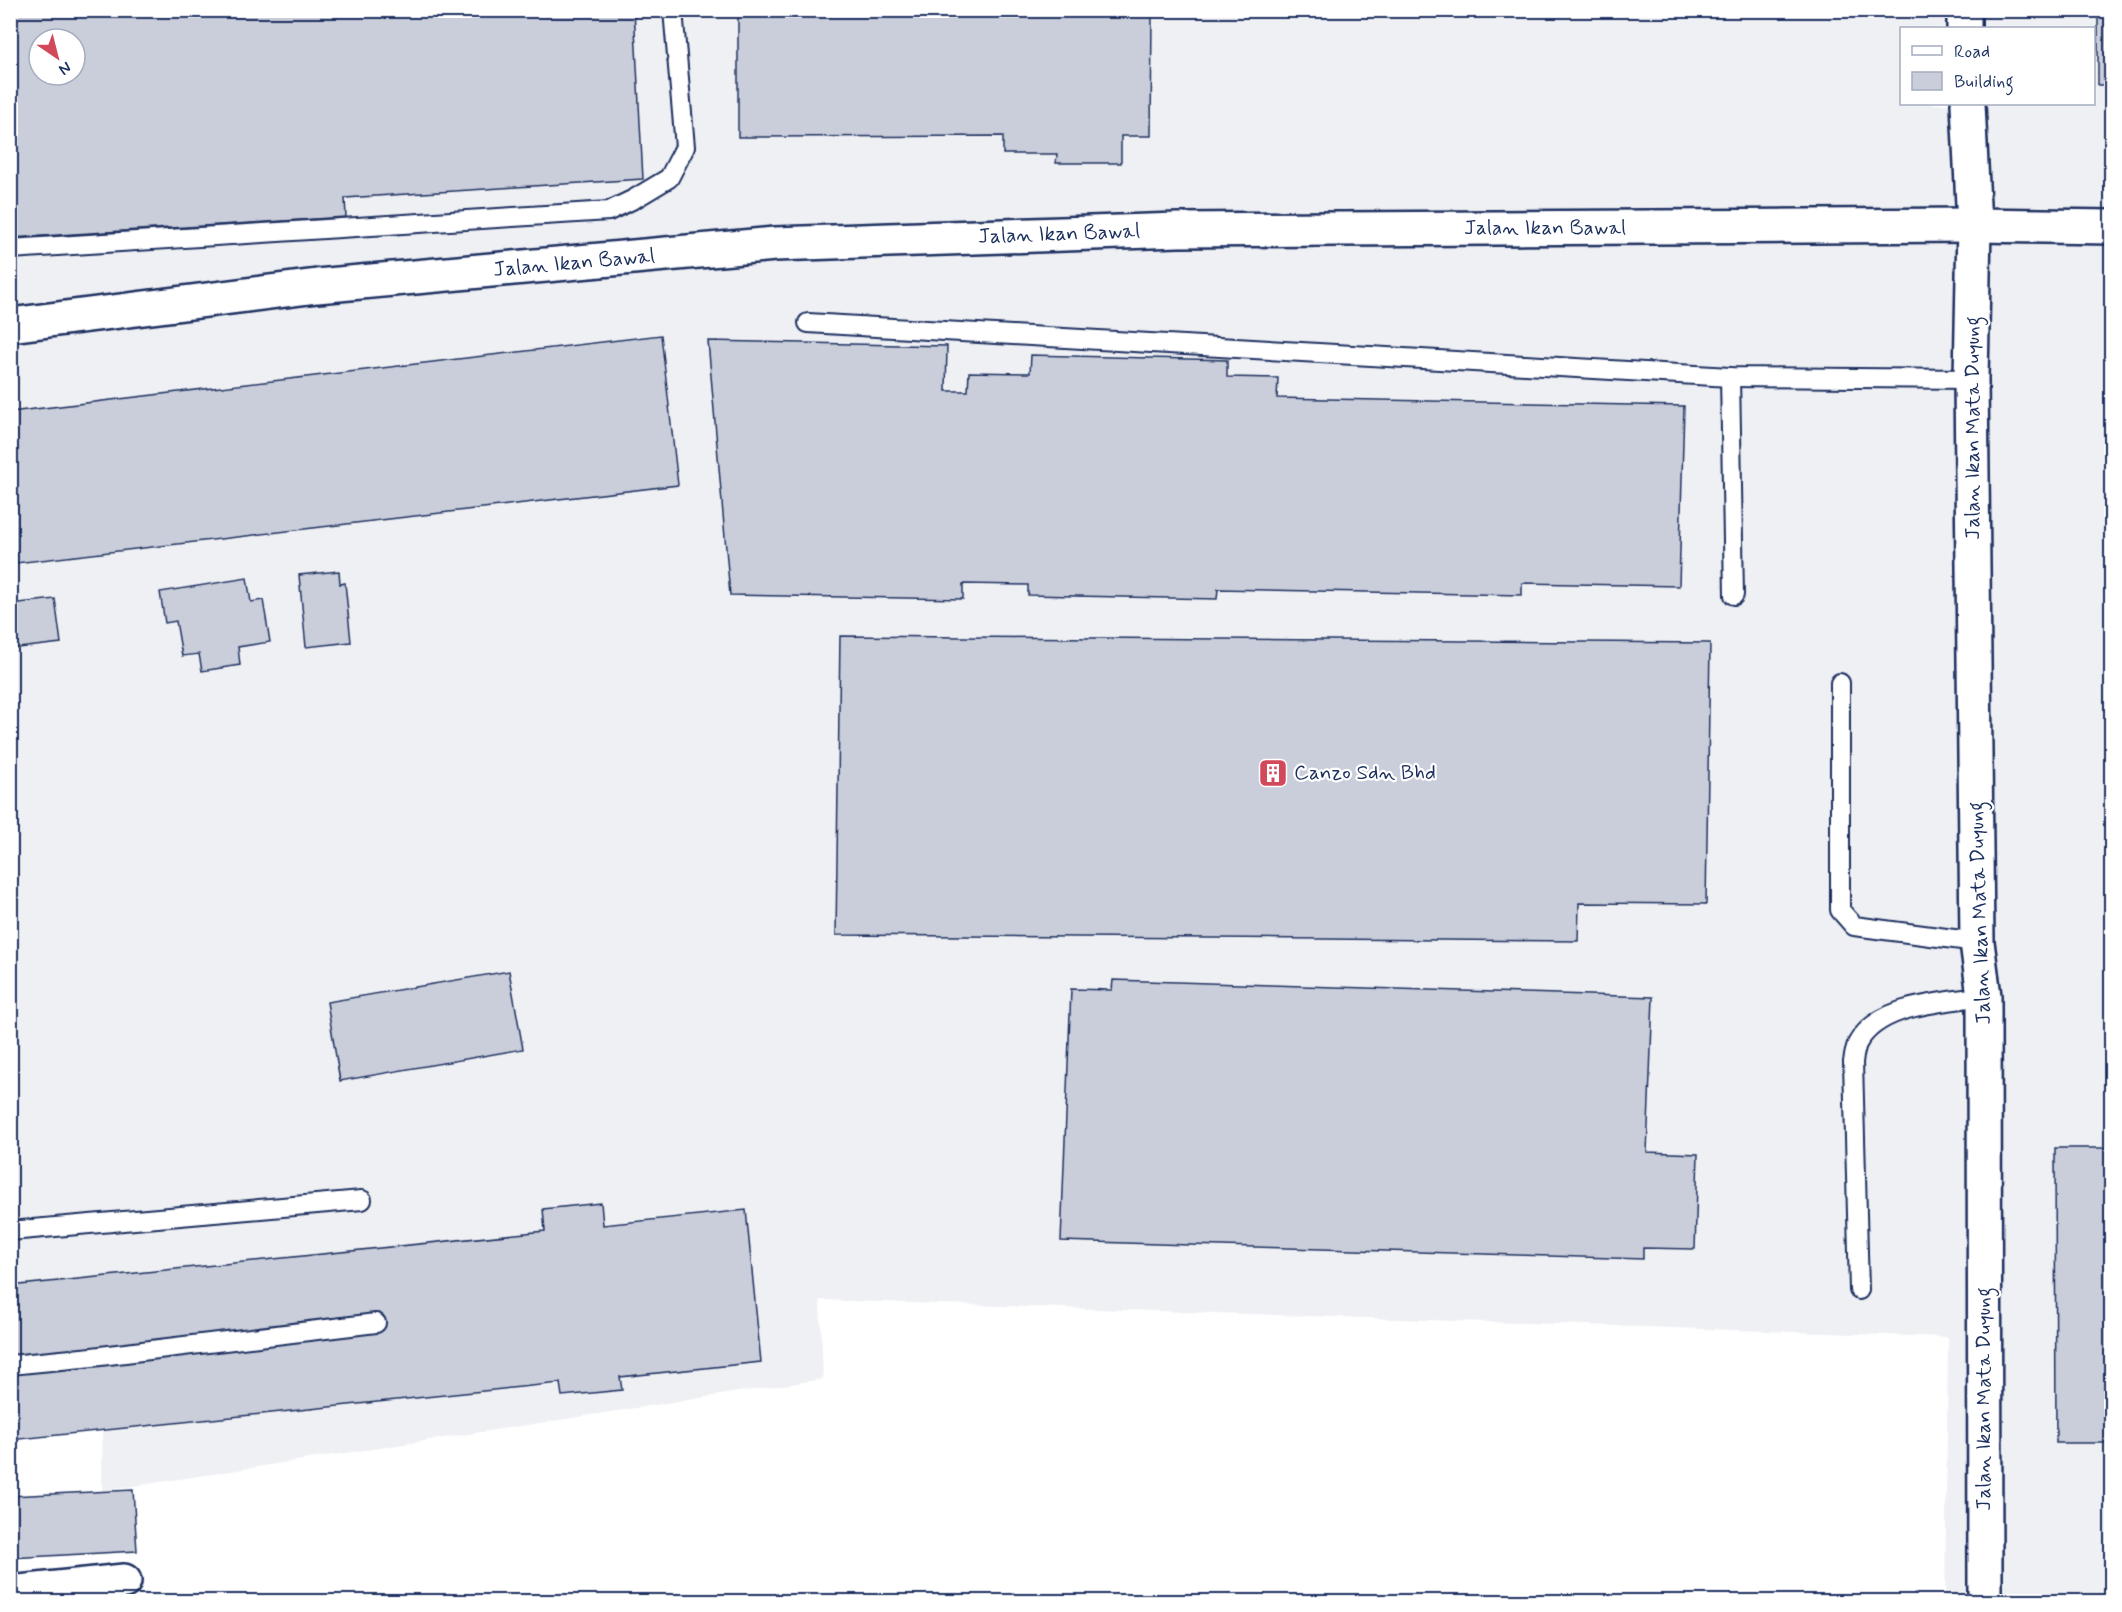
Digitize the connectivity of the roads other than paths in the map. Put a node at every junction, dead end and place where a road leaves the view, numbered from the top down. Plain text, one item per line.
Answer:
1 (673, 10) edge
2 (1964, 10) edge
3 (1965, 27) edge
4 (1968, 105) edge
5 (1974, 225) junction
6 (2112, 226) edge
7 (10, 249) edge
8 (808, 323) dead end
9 (10, 325) edge
10 (1730, 377) junction
11 (1971, 379) junction
12 (1734, 595) dead end
13 (1840, 683) dead end
14 (1977, 942) junction
15 (1984, 996) junction
16 (362, 1200) dead end
17 (10, 1231) edge
18 (1859, 1290) dead end
19 (376, 1323) dead end
20 (10, 1365) edge
21 (124, 1581) dead end
22 (10, 1593) edge
23 (1985, 1602) edge

1 - 7 lane
2 - 3 street
4 - 5 street, Jalan Ikan Mata Duyung
5 - 6 street, Jalan Ikan Bawal
5 - 9 street, Jalan Ikan Bawal
5 - 11 street, Jalan Ikan Mata Duyung
8 - 10 lane
10 - 11 lane
10 - 12 lane
11 - 14 street, Jalan Ikan Mata Duyung
13 - 14 lane
14 - 15 street, Jalan Ikan Mata Duyung
15 - 18 lane
15 - 23 street, Jalan Ikan Mata Duyung
16 - 17 lane
19 - 20 lane
21 - 22 street

